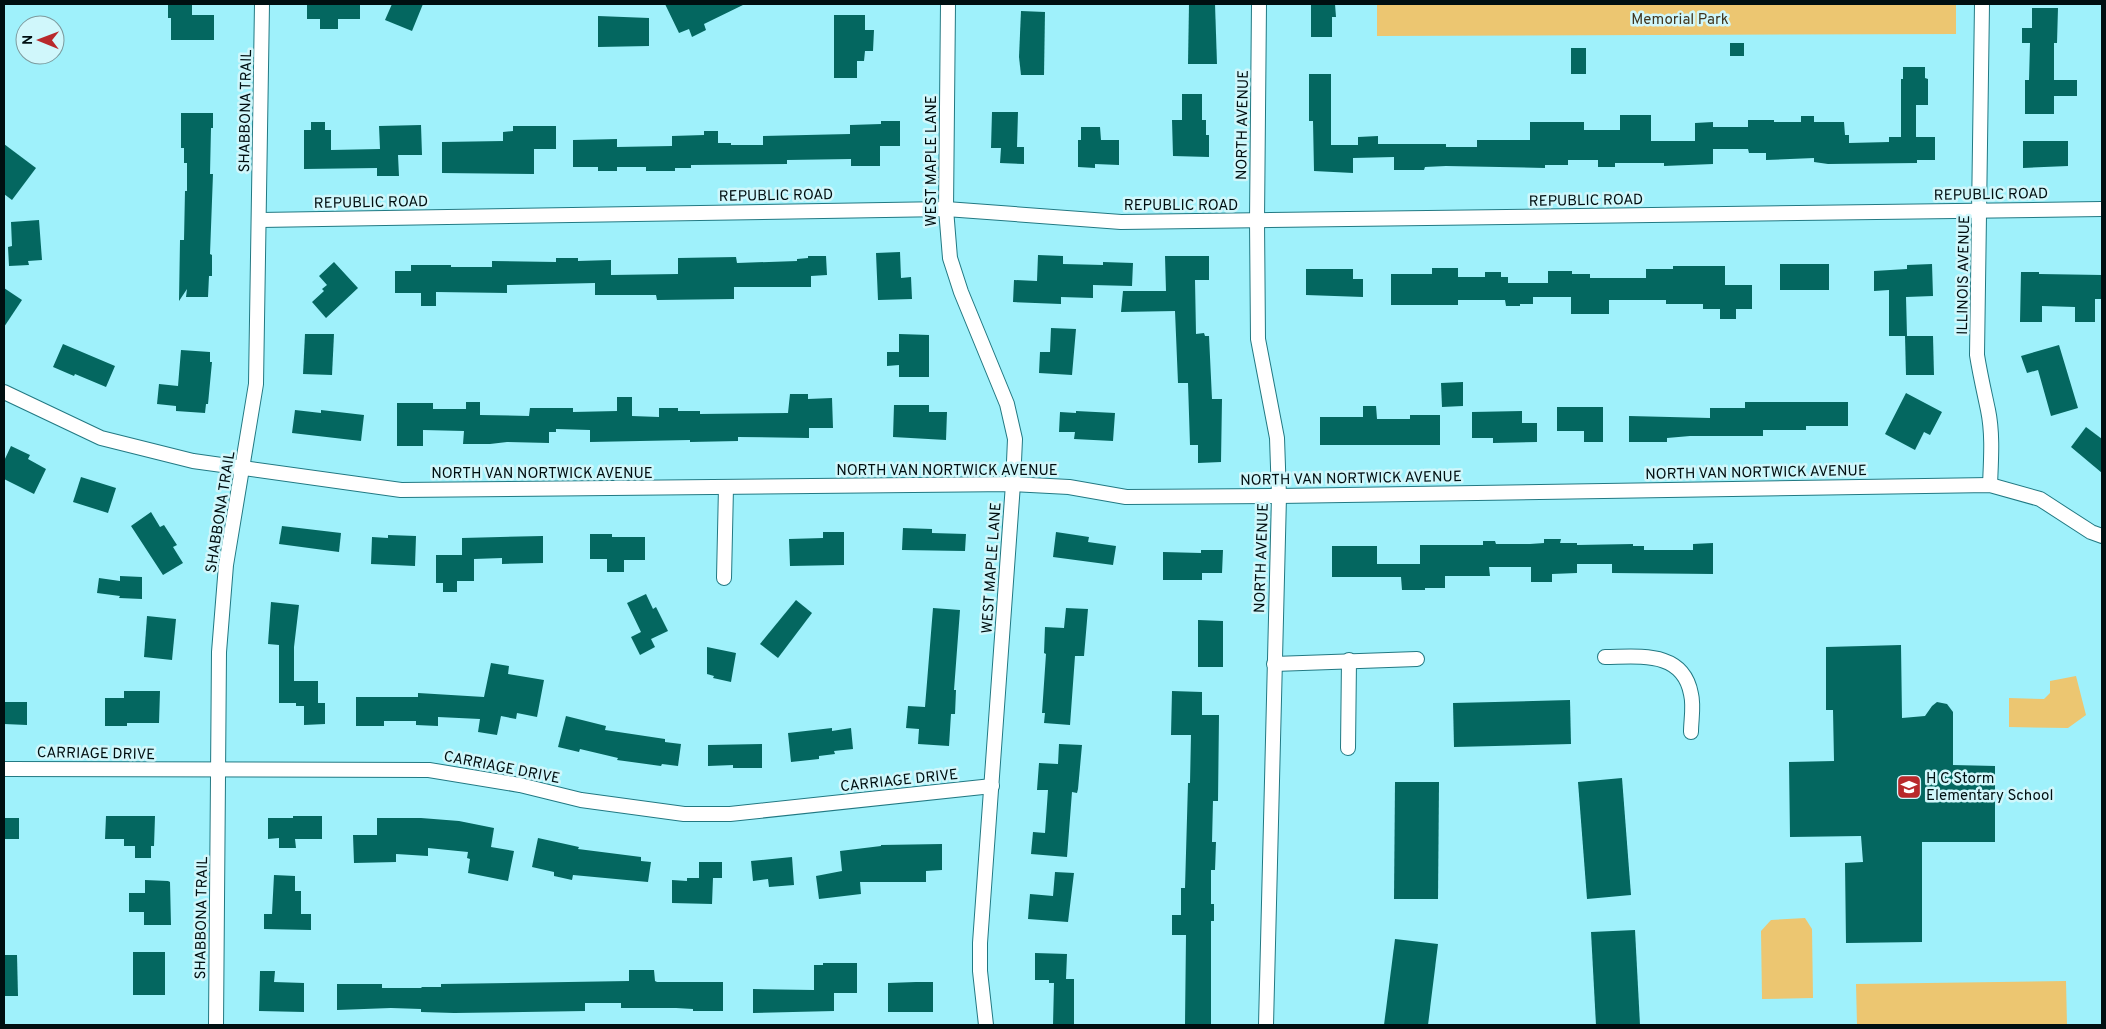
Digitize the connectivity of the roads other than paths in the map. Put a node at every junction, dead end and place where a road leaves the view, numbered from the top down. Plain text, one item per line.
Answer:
1 (262, 4) edge
2 (948, 4) edge
3 (1260, 4) edge
4 (1982, 4) edge
5 (946, 209) junction
6 (2102, 209) edge
7 (1980, 211) junction
8 (260, 220) junction
9 (1257, 220) junction
10 (4, 392) edge
11 (244, 468) junction
12 (1014, 484) junction
13 (1990, 485) junction
14 (726, 487) junction
15 (1280, 496) junction
16 (2102, 536) edge
17 (724, 578) dead end
18 (1605, 657) dead end
19 (1416, 659) dead end
20 (1349, 660) junction
21 (1274, 664) junction
22 (1691, 732) dead end
23 (1348, 748) dead end
24 (4, 769) edge
25 (219, 770) junction
26 (992, 786) junction
27 (216, 1025) edge
28 (986, 1025) edge
29 (1266, 1025) edge

1 - 8 street, SHABBONA TRAIL
2 - 5 street, WEST MAPLE LANE
3 - 9 street, NORTH AVENUE
4 - 7 street, ILLINOIS AVENUE
5 - 8 street, REPUBLIC ROAD
5 - 9 street, REPUBLIC ROAD
5 - 12 street, WEST MAPLE LANE
6 - 7 street, REPUBLIC ROAD
7 - 9 street, REPUBLIC ROAD
7 - 13 street, ILLINOIS AVENUE
8 - 11 street, SHABBONA TRAIL
9 - 15 street, NORTH AVENUE
10 - 11 street, NORTH VAN NORTWICK AVENUE
11 - 14 street, NORTH VAN NORTWICK AVENUE
11 - 25 street, SHABBONA TRAIL
12 - 14 street, NORTH VAN NORTWICK AVENUE
12 - 15 street, NORTH VAN NORTWICK AVENUE
12 - 26 street, WEST MAPLE LANE
13 - 15 street, NORTH VAN NORTWICK AVENUE
13 - 16 street, NORTH VAN NORTWICK AVENUE
14 - 17 street
15 - 21 street, NORTH AVENUE
18 - 22 street
19 - 20 street
20 - 21 street
20 - 23 street
21 - 29 street, NORTH AVENUE
24 - 25 street, CARRIAGE DRIVE
25 - 26 street, CARRIAGE DRIVE
25 - 27 street, SHABBONA TRAIL
26 - 28 street, WEST MAPLE LANE

